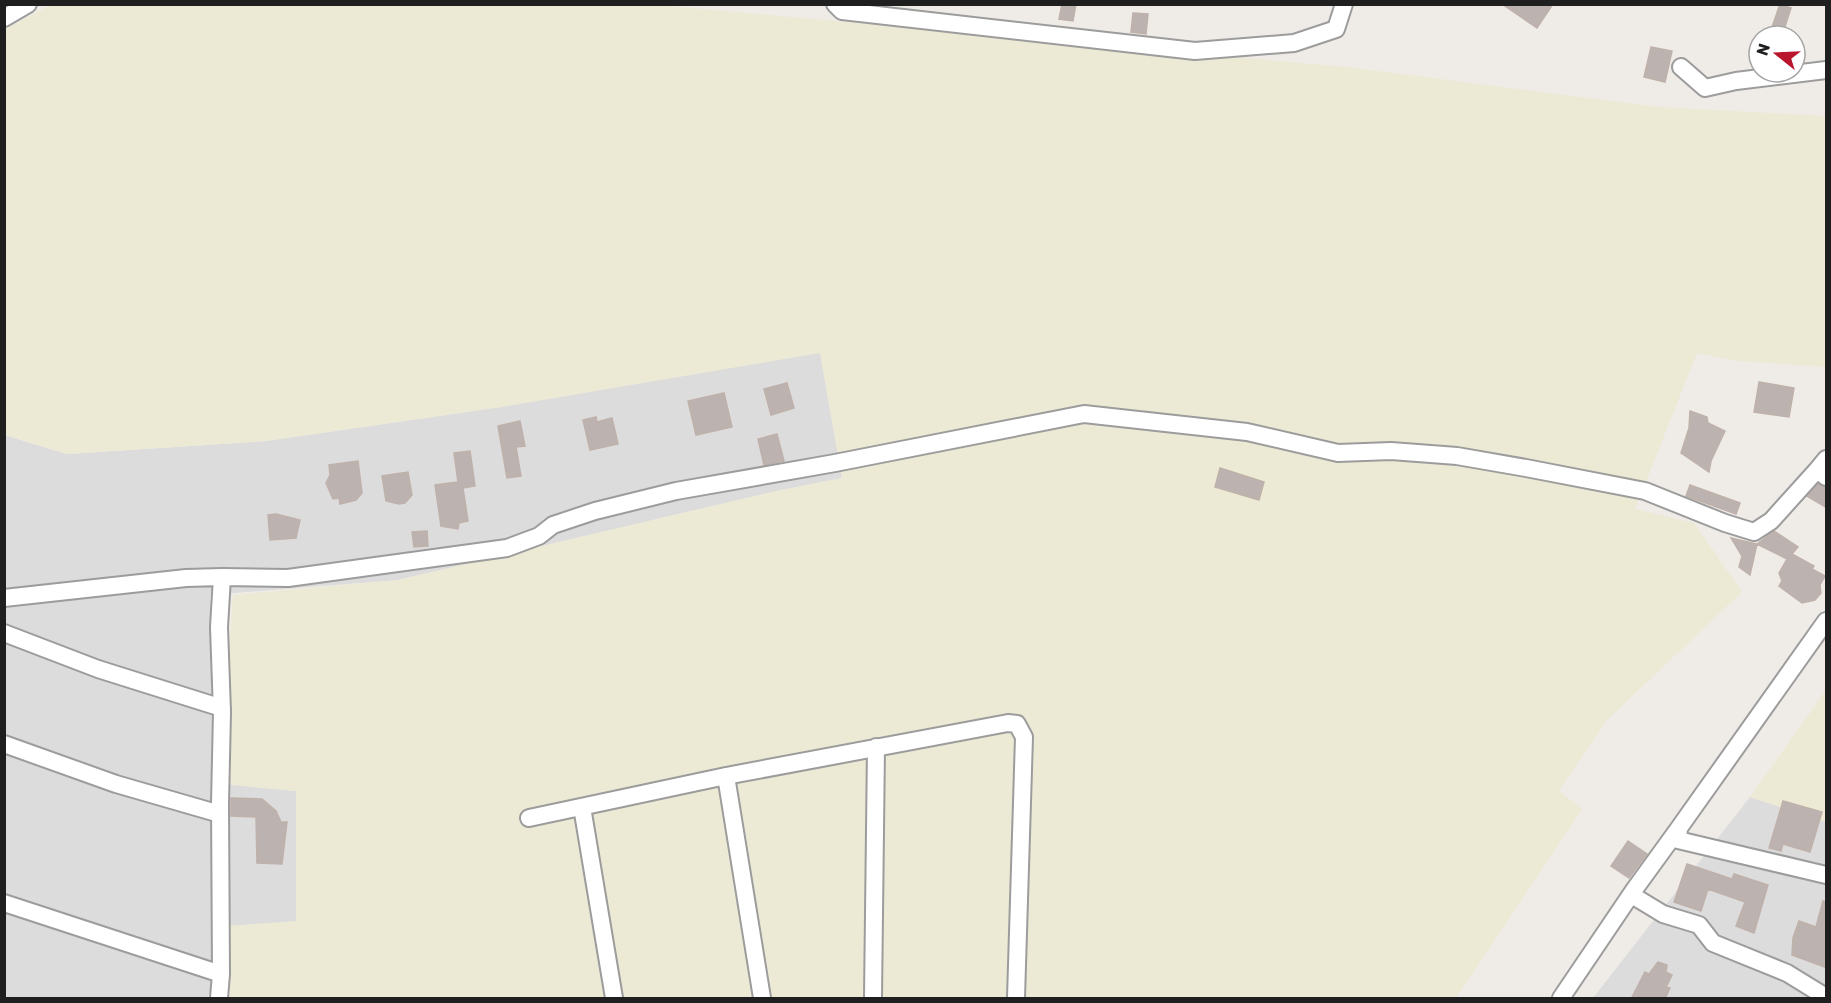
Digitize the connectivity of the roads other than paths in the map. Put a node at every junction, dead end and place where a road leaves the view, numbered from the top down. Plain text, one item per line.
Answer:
1 (28, 4) edge
2 (835, 4) edge
3 (1344, 4) edge
4 (4, 18) edge
5 (1681, 67) dead end
6 (1827, 70) edge
7 (1823, 469) edge
8 (222, 577) junction
9 (4, 598) edge
10 (1827, 621) edge
11 (4, 633) edge
12 (222, 708) junction
13 (4, 744) edge
14 (876, 747) junction
15 (726, 776) junction
16 (582, 807) junction
17 (220, 814) junction
18 (529, 818) dead end
19 (1679, 828) junction
20 (1827, 875) edge
21 (1634, 890) junction
22 (4, 903) edge
23 (222, 974) junction
24 (1827, 997) edge
25 (219, 999) edge
26 (614, 999) edge
27 (762, 999) edge
28 (873, 999) edge
29 (1016, 999) edge
30 (1561, 999) edge

1 - 4 street
2 - 3 street
5 - 6 street
7 - 8 street
8 - 9 street
8 - 12 street
10 - 19 street
11 - 12 street
12 - 17 street
13 - 17 street
14 - 15 street
14 - 28 street
14 - 29 street
15 - 16 street
15 - 27 street
16 - 18 street
16 - 26 street
17 - 23 street
19 - 20 street
19 - 21 street
21 - 24 street
21 - 30 street
22 - 23 street
23 - 25 street

